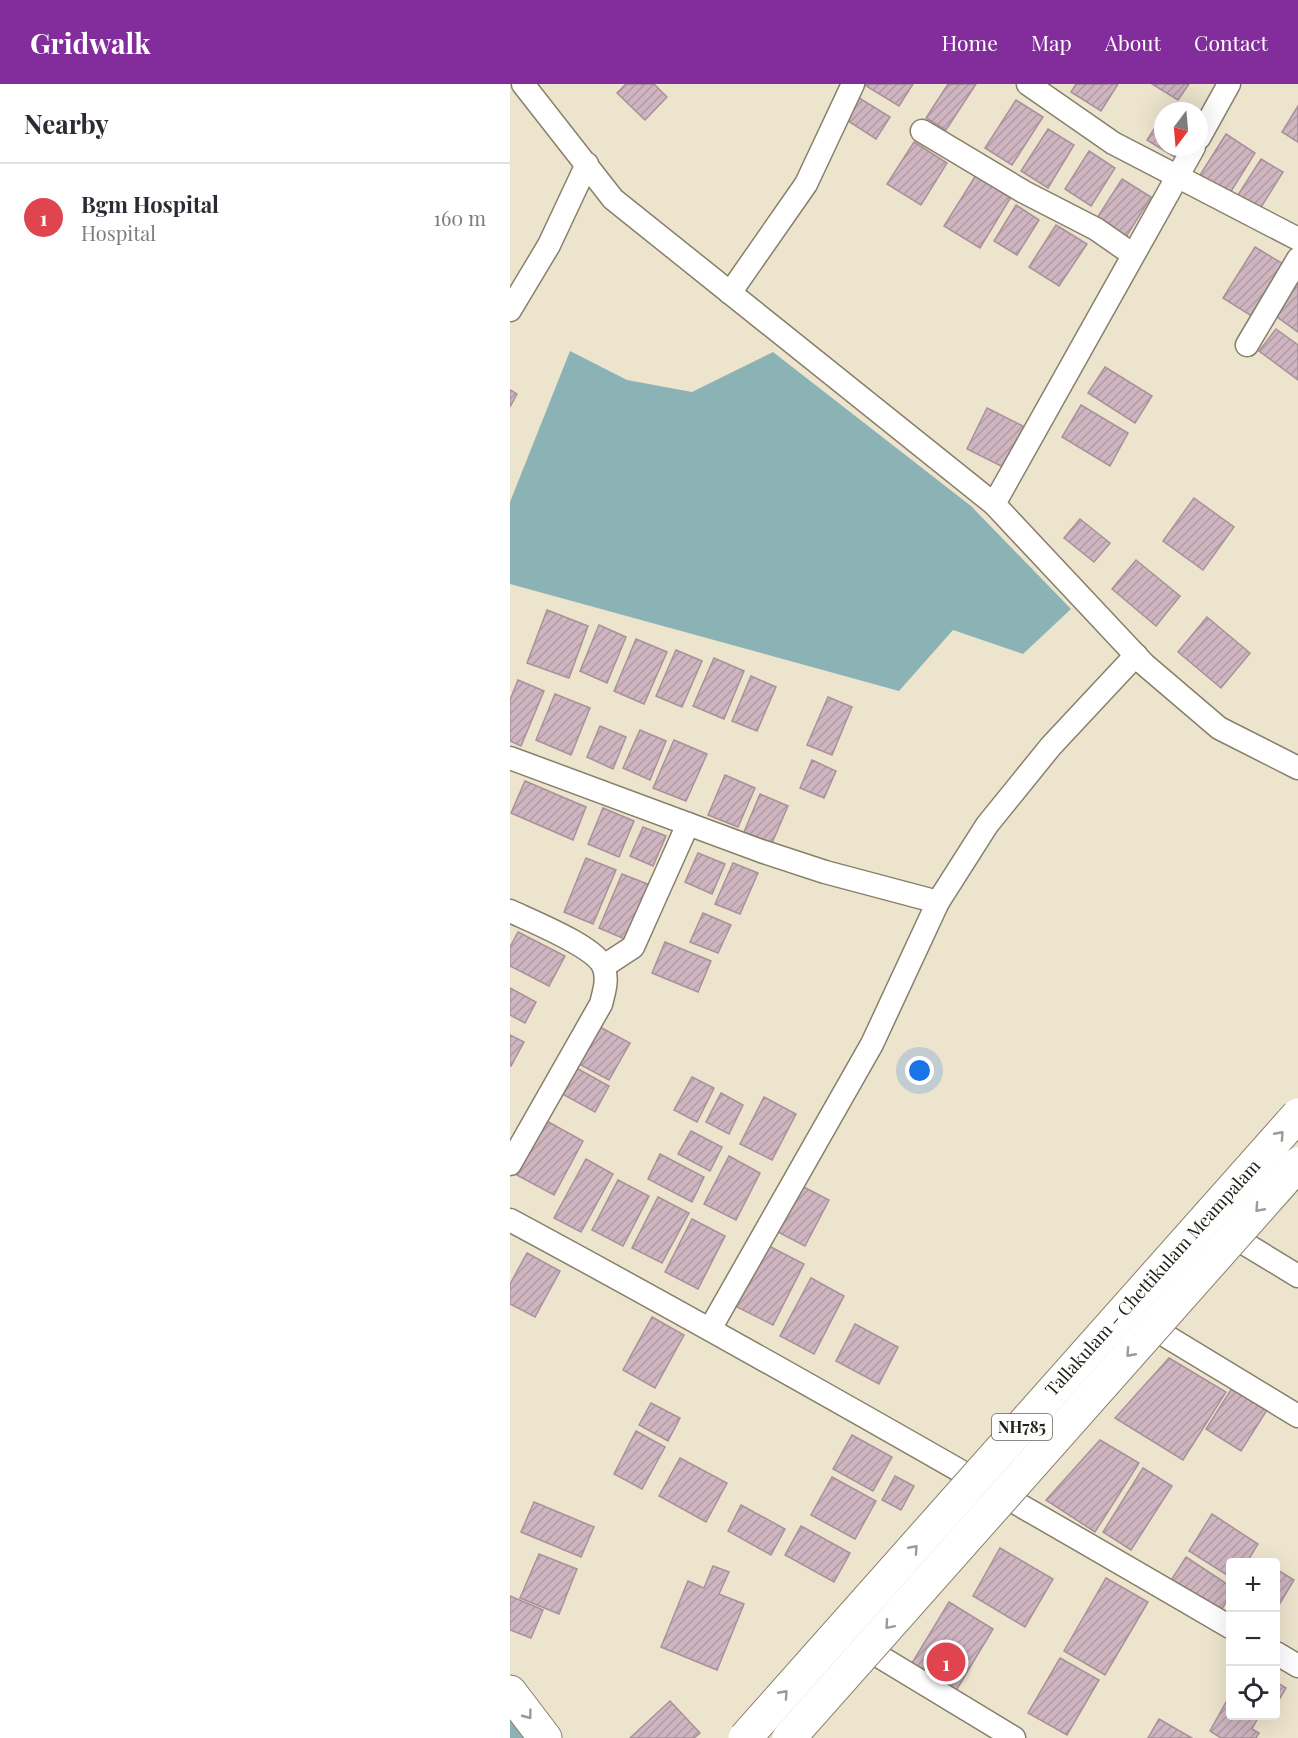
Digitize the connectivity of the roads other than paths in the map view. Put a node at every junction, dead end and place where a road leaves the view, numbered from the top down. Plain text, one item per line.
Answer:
1 (523, 84) edge
2 (853, 84) edge
3 (1028, 84) edge
4 (1229, 84) edge
5 (1208, 122) edge
6 (922, 131) dead end
7 (1189, 156) edge
8 (587, 164) junction
9 (1178, 176) junction
10 (1298, 239) edge
11 (1132, 254) junction
12 (1298, 259) edge
13 (730, 293) junction
14 (510, 310) edge
15 (1247, 345) dead end
16 (994, 504) junction
17 (1136, 655) junction
18 (510, 758) edge
19 (1298, 768) edge
20 (688, 824) junction
21 (938, 902) junction
22 (510, 911) edge
23 (604, 966) junction
24 (1298, 1115) edge
25 (510, 1164) edge
26 (1298, 1164) edge
27 (510, 1220) edge
28 (1242, 1242) dead end
29 (1298, 1276) edge
30 (710, 1329) junction
31 (1161, 1333) dead end
32 (1298, 1416) edge
33 (1226, 1625) edge
34 (877, 1655) dead end
35 (1280, 1656) edge
36 (1298, 1666) edge
37 (510, 1692) edge
38 (545, 1738) edge
39 (745, 1738) edge
40 (789, 1738) edge
41 (1014, 1738) edge

1 - 8 street
2 - 13 street
3 - 9 street
4 - 5 street
6 - 11 street
7 - 9 street
8 - 13 street
8 - 14 street
9 - 10 street
9 - 11 street
11 - 16 street
12 - 15 street
13 - 16 street
16 - 17 street
17 - 19 street
17 - 21 street
18 - 20 street
20 - 21 street
20 - 23 street
21 - 30 street
22 - 23 street
23 - 25 street
39 -> 24 main road, Tallakulam - Chettikulam Meampalam / NH785, bridge
26 -> 40 main road, Tallakulam - Chettikulam Meampalam / NH785, bridge
27 - 30 street
28 - 29 street
30 - 33 street
31 - 32 street
34 - 41 street
35 - 36 street
37 -> 38 main road

